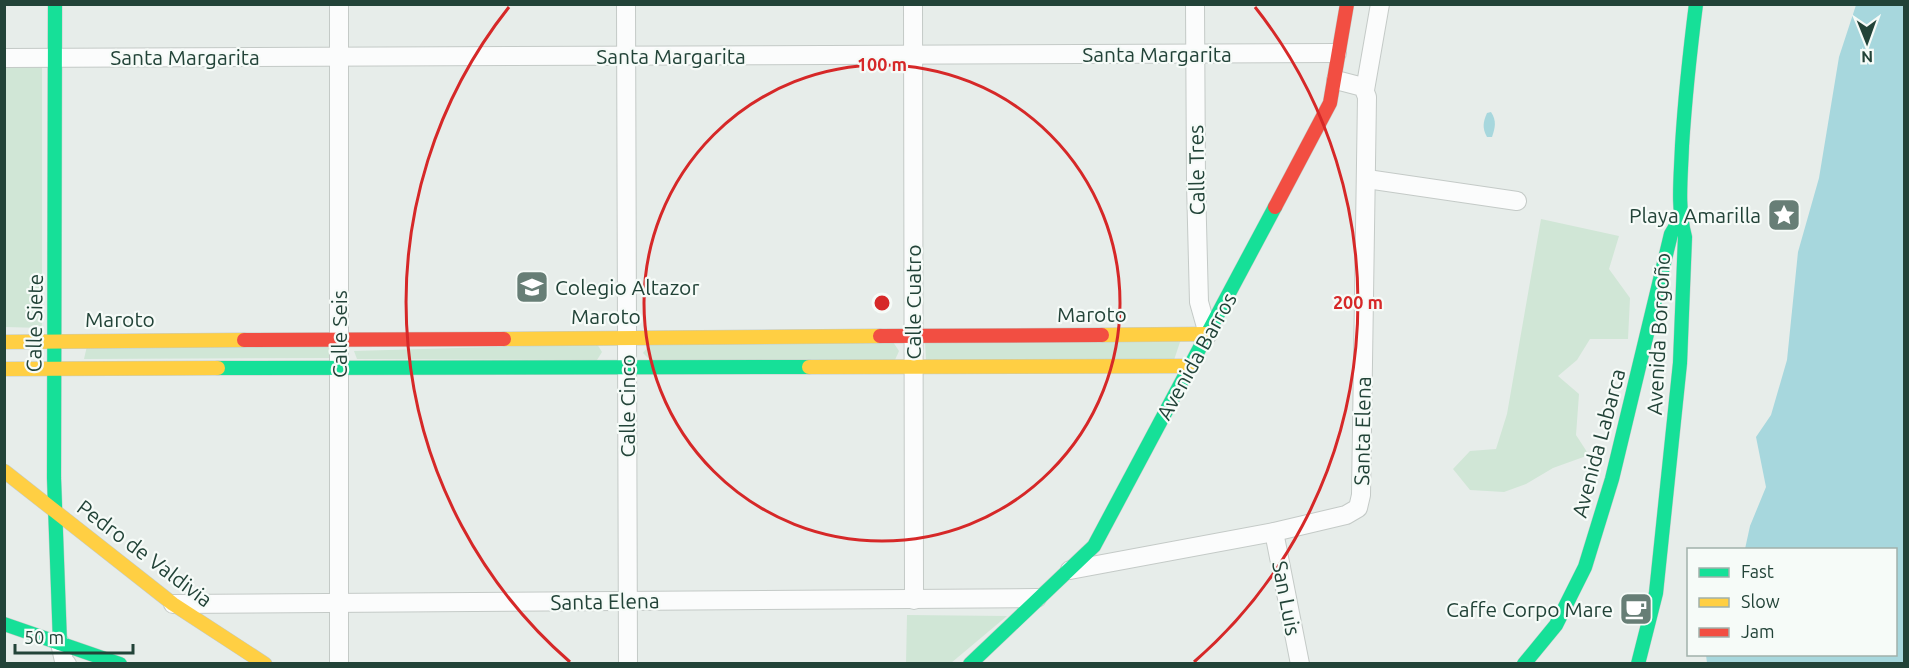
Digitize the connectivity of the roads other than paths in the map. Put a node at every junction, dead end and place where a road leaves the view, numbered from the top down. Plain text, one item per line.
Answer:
1 (55, 4) edge
2 (339, 4) edge
3 (626, 4) edge
4 (913, 4) edge
5 (1195, 4) edge
6 (1347, 4) edge
7 (1380, 4) edge
8 (1696, 4) edge
9 (1337, 53) junction
10 (1195, 54) junction
11 (912, 55) junction
12 (626, 56) junction
13 (339, 57) junction
14 (4, 58) edge
15 (55, 58) junction
16 (1336, 80) junction
17 (1365, 90) junction
18 (1366, 179) junction
19 (1517, 201) dead end
20 (1680, 219) junction
21 (1208, 334) junction
22 (913, 336) junction
23 (627, 338) junction
24 (339, 339) junction
25 (56, 340) junction
26 (4, 342) edge
27 (339, 366) junction
28 (627, 366) junction
29 (913, 366) junction
30 (1189, 366) junction
31 (4, 369) edge
32 (54, 369) junction
33 (4, 471) edge
34 (55, 510) junction
35 (1274, 532) junction
36 (1070, 570) junction
37 (1037, 598) junction
38 (627, 600) junction
39 (914, 600) junction
40 (173, 604) junction
41 (339, 604) junction
42 (5, 624) edge
43 (60, 642) junction
44 (67, 663) edge
45 (120, 663) edge
46 (264, 663) edge
47 (339, 663) edge
48 (628, 663) edge
49 (970, 663) edge
50 (1300, 663) edge
51 (1524, 663) edge
52 (1638, 663) edge

1 - 15 street, Calle Siete
2 - 13 street, Calle Seis
3 - 12 street, Calle Cinco
4 - 11 street, Calle Cuatro
5 - 10 street, Calle Tres
6 - 9 street, Avenida Barros
7 - 17 street
8 - 20 street, Avenida Borgoño
9 - 10 street, Santa Margarita
9 - 16 street, Avenida Barros
10 - 11 street, Santa Margarita
10 - 21 street, Calle Tres
11 - 12 street, Santa Margarita
11 - 22 street, Calle Cuatro
12 - 13 street, Santa Margarita
12 - 23 street, Calle Cinco
13 - 15 street, Santa Margarita
13 - 24 street, Calle Seis
14 - 15 street, Santa Margarita
15 - 25 street, Calle Siete
16 - 17 street
16 - 21 street, Avenida Barros
17 - 18 street, Santa Elena
18 - 19 street
18 - 35 street, Santa Elena
20 - 51 street, Avenida Labarca
20 - 52 street, Avenida Borgoño
21 - 22 street, Maroto
21 - 30 street, Avenida Barros
22 - 23 street, Maroto
22 - 29 street, Calle Cuatro
23 - 24 street, Maroto
23 - 28 street, Calle Cinco
24 - 25 street, Maroto
24 - 27 street, Calle Seis
25 - 26 street, Maroto
25 - 32 street, Calle Siete
27 - 28 street
27 - 32 street
27 - 41 street, Calle Seis
28 - 29 street
28 - 38 street, Calle Cinco
29 - 30 street
29 - 39 street, Calle Cuatro
30 - 36 street, Avenida Barros
31 - 32 street
32 - 34 street, Calle Siete
33 - 34 street, Pedro de Valdivia
34 - 40 street, Pedro de Valdivia
34 - 43 street, Calle Siete
35 - 36 street, Santa Elena
35 - 50 street, San Luis
36 - 37 street, Avenida Barros
37 - 39 street, Santa Elena
37 - 49 street, Avenida Barros
38 - 39 street, Santa Elena
38 - 41 street, Santa Elena
38 - 48 street, Calle Cinco
40 - 41 street, Santa Elena
40 - 46 street, Pedro de Valdivia
41 - 47 street, Calle Seis
42 - 43 street
43 - 44 street
43 - 45 street

